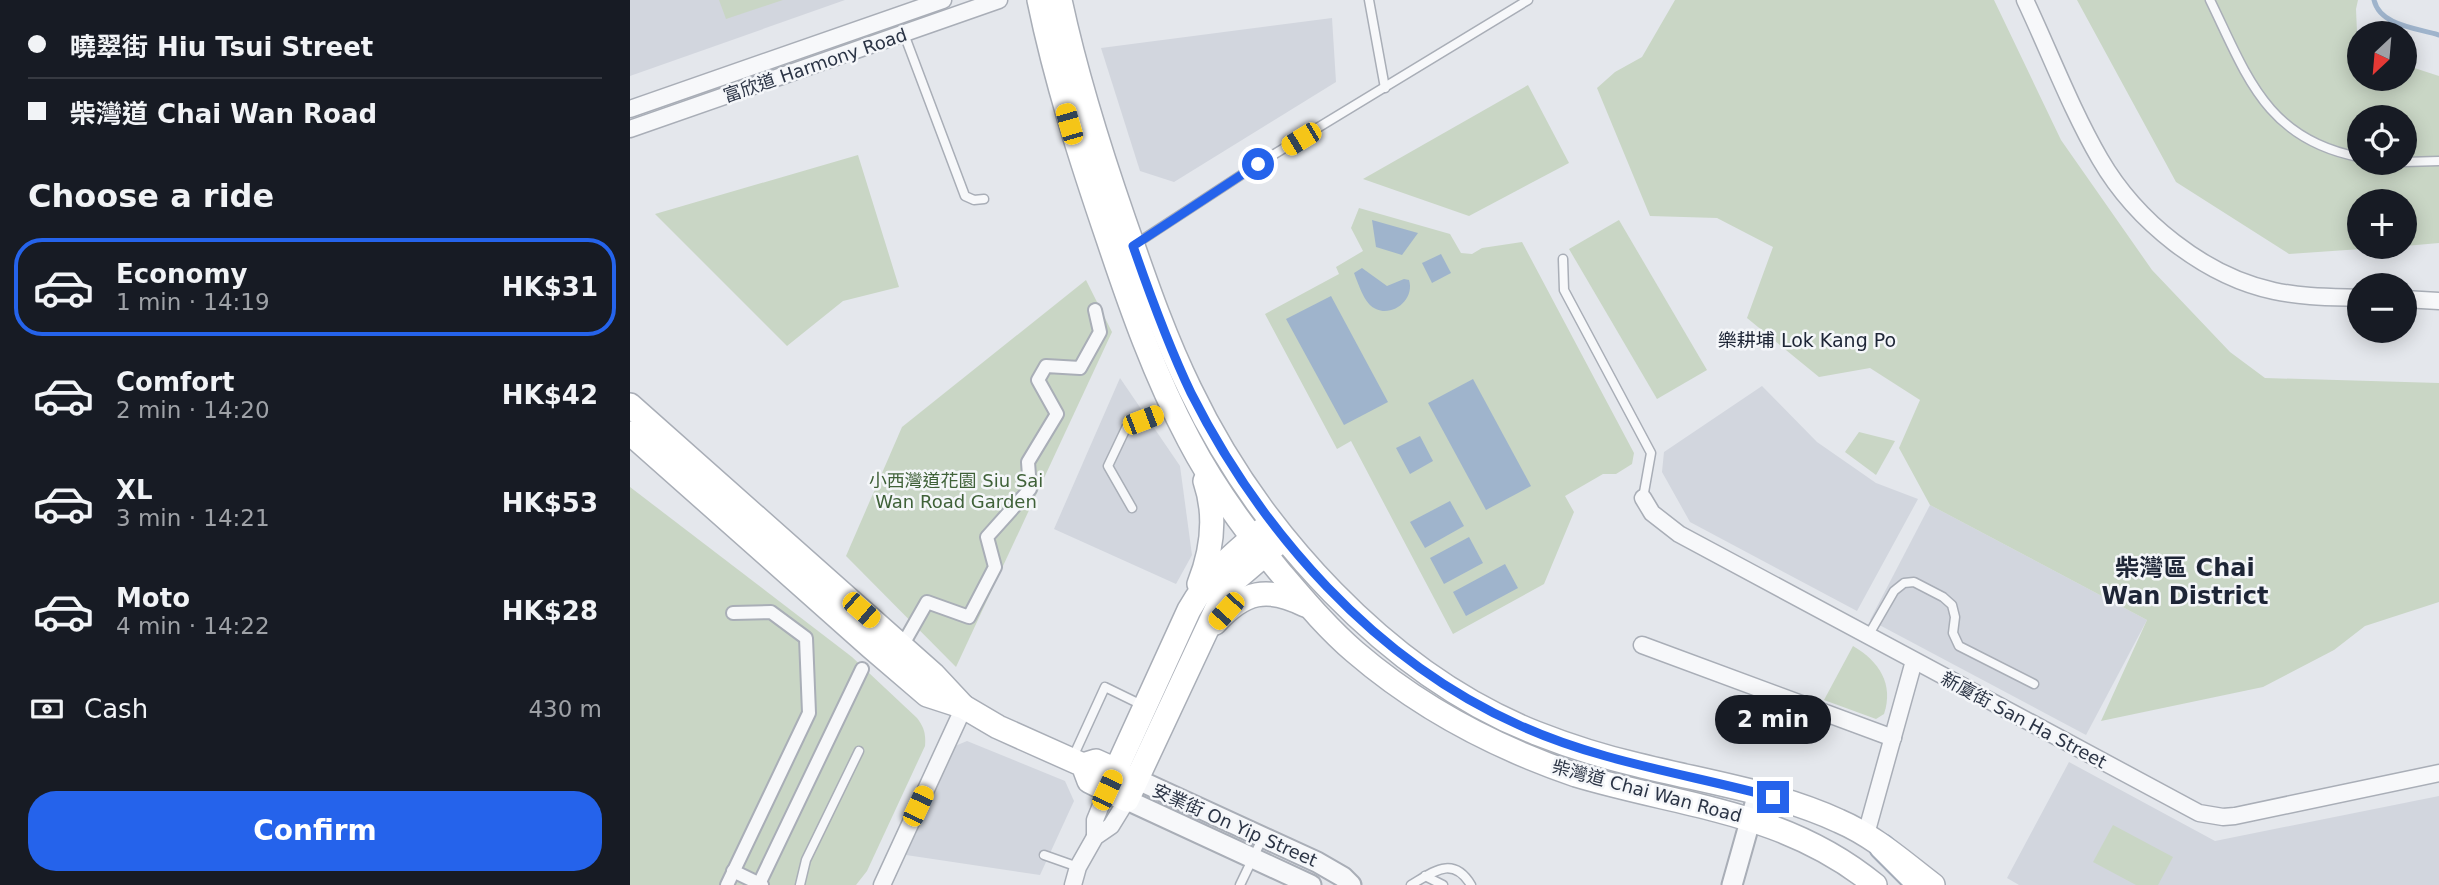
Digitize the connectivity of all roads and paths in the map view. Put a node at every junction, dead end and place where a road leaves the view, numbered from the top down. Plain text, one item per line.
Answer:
1 (943, 0) edge
2 (999, 0) edge
3 (1039, 0) edge
4 (1060, 0) edge
5 (1369, 0) edge
6 (1528, 0) edge
7 (2025, 0) edge
8 (2210, 0) edge
9 (904, 34) junction
10 (1385, 88) junction
11 (630, 108) edge
12 (630, 129) edge
13 (2347, 153) edge
14 (2439, 161) edge
15 (2417, 162) edge
16 (984, 199) dead end
17 (1123, 251) junction
18 (1563, 259) dead end
19 (2347, 298) edge
20 (2417, 300) edge
21 (2439, 301) edge
22 (1095, 310) dead end
23 (630, 405) edge
24 (1173, 408) junction
25 (630, 433) edge
26 (1189, 440) junction
27 (1643, 498) joint
28 (1132, 508) dead end
29 (1279, 529) junction
30 (1259, 546) junction
31 (1311, 608) junction
32 (1189, 610) junction
33 (733, 614) dead end
34 (1204, 635) junction
35 (1868, 636) junction
36 (1642, 645) dead end
37 (902, 646) junction
38 (1914, 661) junction
39 (862, 669) dead end
40 (2034, 684) dead end
41 (1145, 706) junction
42 (964, 707) junction
43 (1893, 738) junction
44 (859, 751) dead end
45 (1077, 762) junction
46 (2439, 773) edge
47 (1121, 785) junction
48 (1758, 793) junction
49 (1750, 819) junction
50 (1095, 837) junction
51 (1263, 837) junction
52 (1874, 840) junction
53 (1044, 855) dead end
54 (1254, 857) junction
55 (1077, 867) junction
56 (733, 871) junction
57 (1420, 882) edge
58 (760, 884) edge
59 (727, 885) edge
60 (800, 885) edge
61 (882, 885) edge
62 (1073, 885) edge
63 (1241, 885) edge
64 (1311, 885) edge
65 (1351, 885) edge
66 (1443, 885) edge
67 (1471, 885) edge
68 (1732, 885) edge
69 (1875, 885) edge
70 (1920, 885) edge
71 (1933, 885) edge

1 - 11 street, 富欣道 Harmony Road
2 - 9 street, 富欣道 Harmony Road
3 - 17 main road
4 - 17 main road
5 - 10 lane
6 - 10 lane
7 - 19 street
8 - 13 lane
9 - 12 street, 富欣道 Harmony Road
9 - 16 lane
10 - 17 lane
14 - 15 lane
17 - 24 main road
17 - 29 main road, 柴灣道 Chai Wan Road
18 - 27 lane
20 - 21 street
22 - 37 street
23 - 37 main road
24 - 26 main road
24 - 28 lane
25 - 42 main road
26 - 30 main road, 柴灣道 Chai Wan Road
26 - 32 main road
27 - 35 street, 新廈街 San Ha Street
29 - 30 main road
29 - 48 main road, 柴灣道 Chai Wan Road
30 - 31 main road, 柴灣道 Chai Wan Road
30 - 32 main road
30 - 34 main road
31 - 34 main road
31 - 49 main road, 柴灣道 Chai Wan Road
32 - 41 main road
33 - 56 street
34 - 47 main road
35 - 38 street, 新廈街 San Ha Street
35 - 40 lane
36 - 43 street
37 - 42 main road
38 - 43 street
38 - 46 street, 新廈街 San Ha Street
39 - 58 street
41 - 45 lane
41 - 47 main road
42 - 45 main road
42 - 61 street
43 - 52 street
44 - 60 lane
45 - 47 main road
47 - 50 street
47 - 50 street
47 - 51 street, 安業街 On Yip Street
47 - 54 street, 安業街 On Yip Street
48 - 49 street
48 - 52 main road, 柴灣道 Chai Wan Road
49 - 68 street
49 - 69 main road, 柴灣道 Chai Wan Road
50 - 55 street
51 - 54 lane
51 - 65 street, 安業街 On Yip Street
52 - 70 main road
52 - 71 main road, 柴灣道 Chai Wan Road
53 - 55 lane
54 - 63 lane
54 - 64 street, 安業街 On Yip Street
55 - 62 street
56 - 58 street
56 - 59 street
57 - 66 lane
57 - 67 lane

